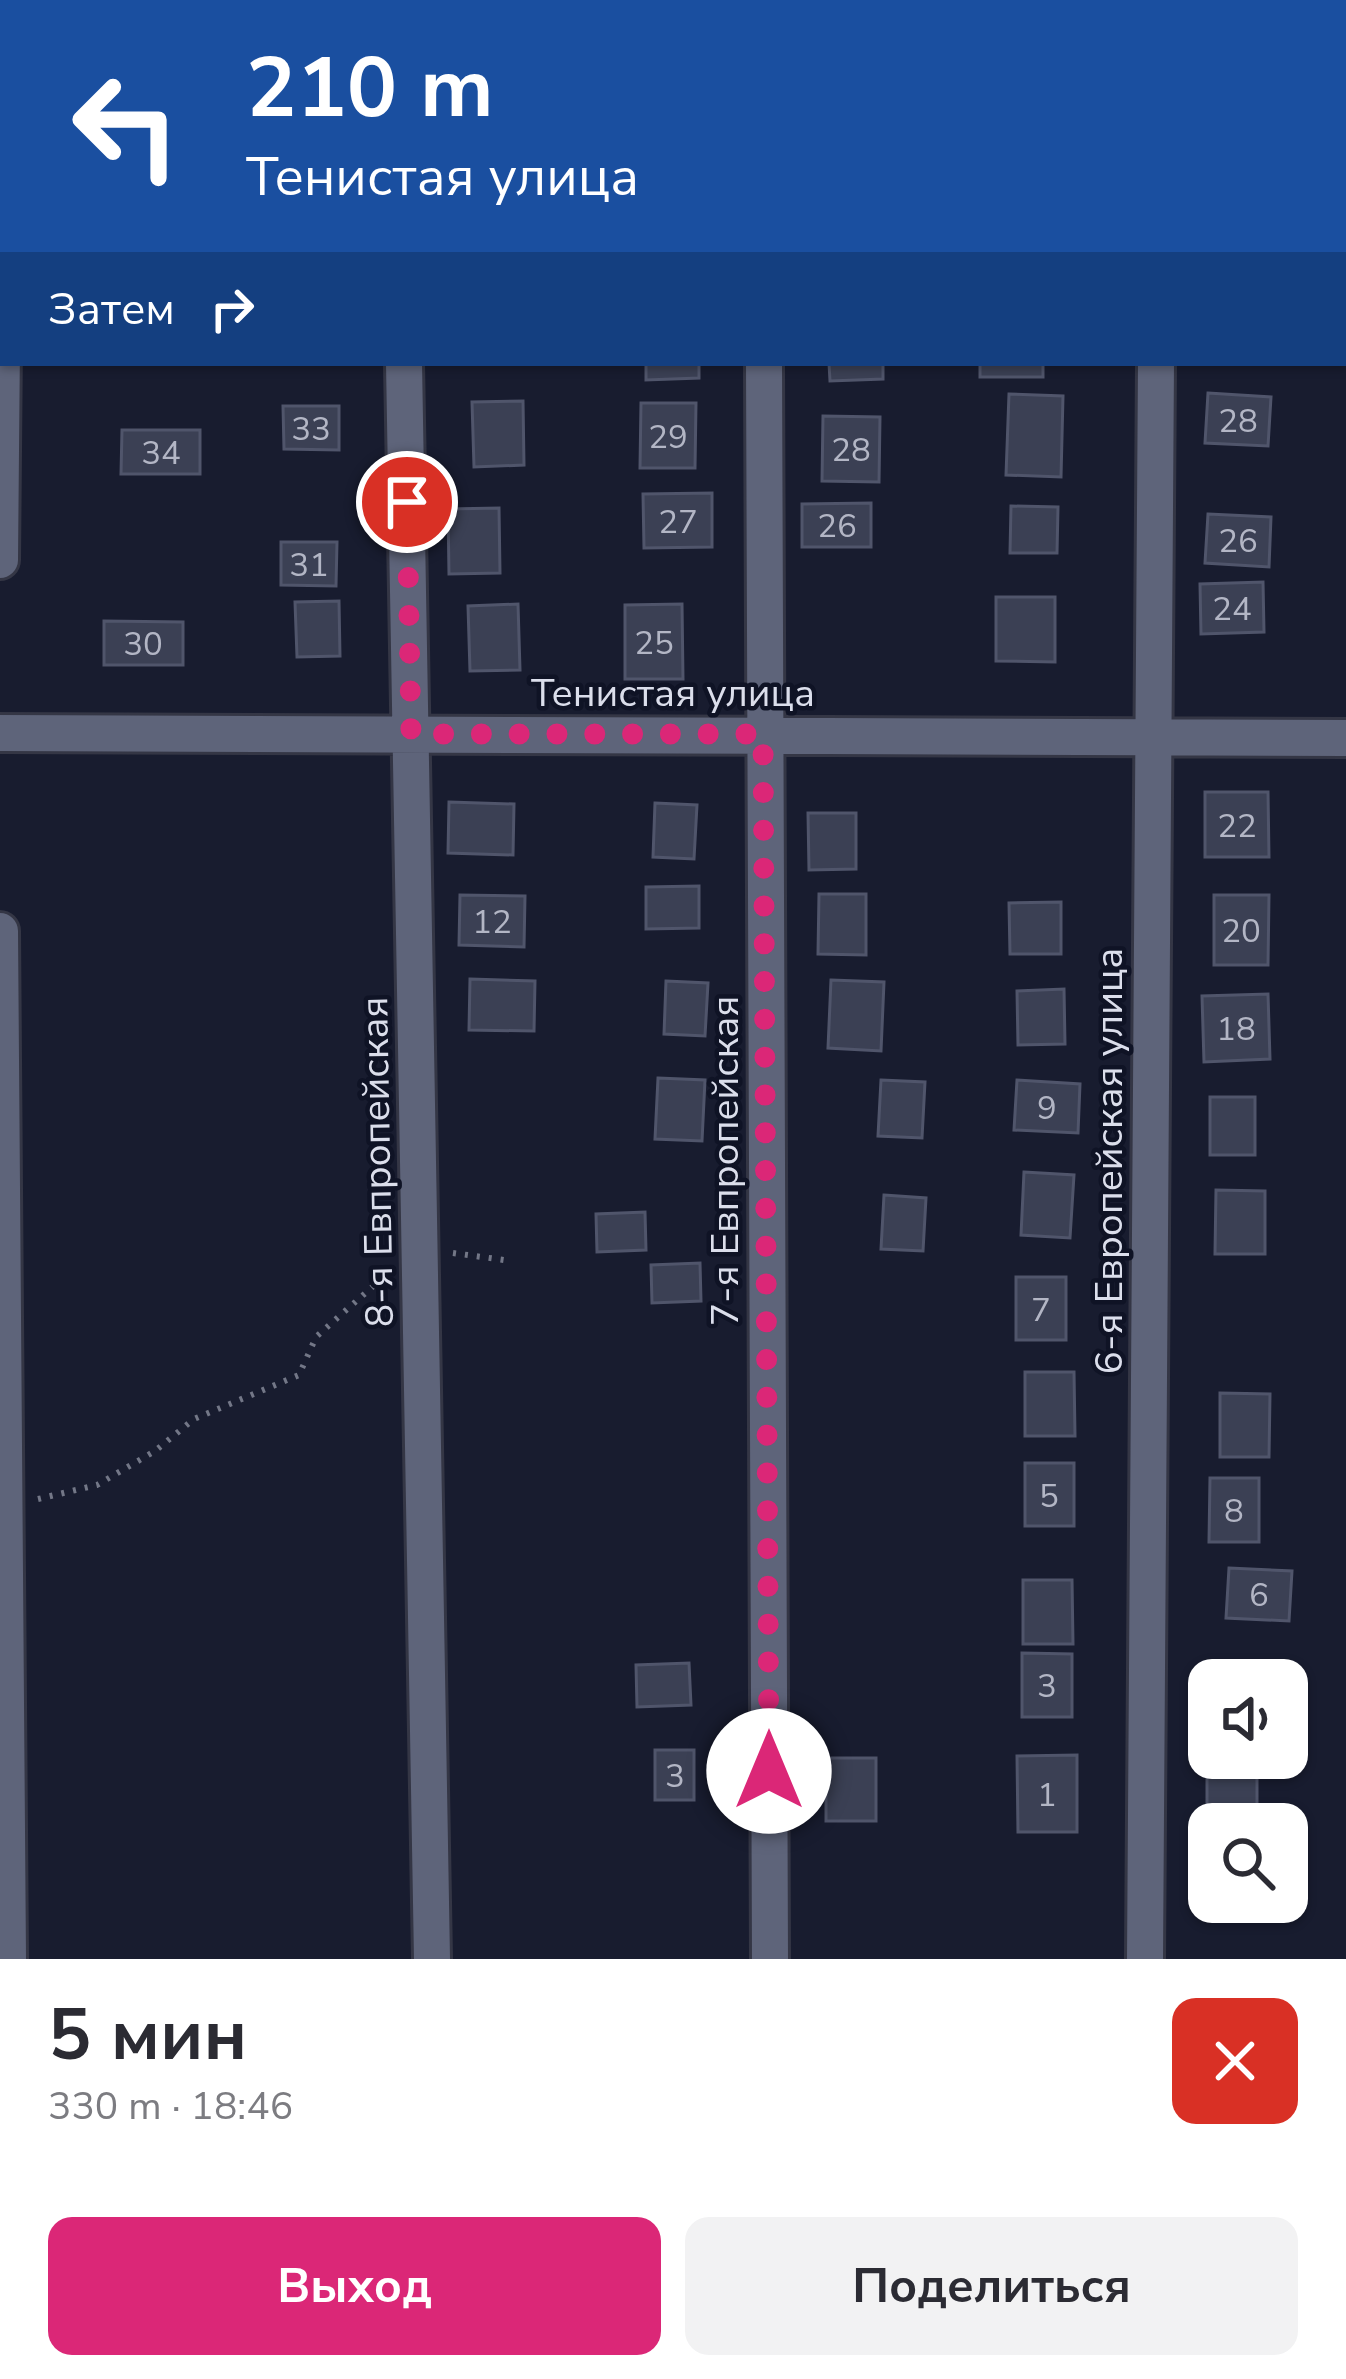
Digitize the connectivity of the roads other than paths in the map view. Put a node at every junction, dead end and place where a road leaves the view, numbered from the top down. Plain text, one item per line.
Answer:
1 (2, 366) edge
2 (404, 366) edge
3 (764, 366) edge
4 (1156, 366) edge
5 (0, 560) edge
6 (0, 733) edge
7 (411, 734) junction
8 (763, 734) junction
9 (1153, 737) junction
10 (1346, 738) edge
11 (0, 931) edge
12 (8, 1959) edge
13 (432, 1959) edge
14 (770, 1959) edge
15 (1144, 1959) edge

1 - 5 street
2 - 7 street, 8-я Евпропейская
3 - 8 street, 7-я Евпропейская
4 - 9 street, 6-я Европейская улица
6 - 7 street, Тенистая улица
7 - 8 street, Тенистая улица
7 - 13 street, 8-я Евпропейская
8 - 9 street, Тенистая улица
8 - 14 street, 7-я Евпропейская
9 - 10 street, Тенистая улица
9 - 15 street, 6-я Европейская улица
11 - 12 street

